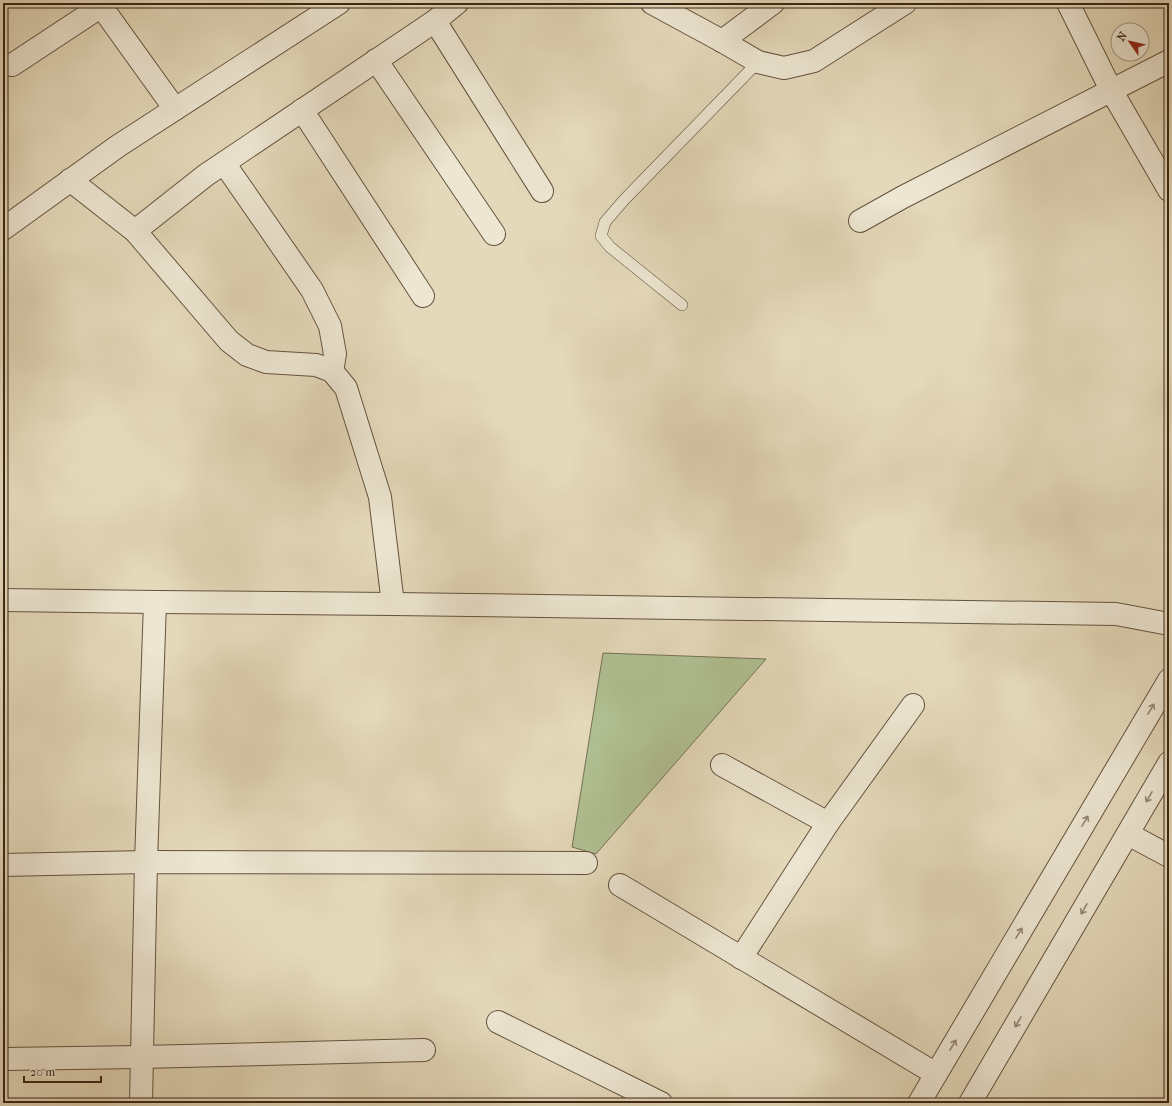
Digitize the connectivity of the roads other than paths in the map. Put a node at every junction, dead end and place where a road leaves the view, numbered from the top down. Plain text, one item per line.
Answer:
1 (339, 3) edge
2 (457, 3) edge
3 (652, 3) edge
4 (773, 3) edge
5 (1068, 3) edge
6 (103, 5) edge
7 (897, 5) edge
8 (435, 21) junction
9 (722, 41) junction
10 (376, 60) junction
11 (1169, 61) edge
12 (758, 62) junction
13 (12, 65) dead end
14 (1112, 90) junction
15 (175, 110) junction
16 (302, 110) junction
17 (224, 163) junction
18 (70, 180) junction
19 (1169, 190) edge
20 (542, 191) dead end
21 (860, 221) dead end
22 (3, 229) edge
23 (136, 231) junction
24 (494, 234) dead end
25 (423, 296) dead end
26 (682, 305) dead end
27 (332, 371) junction
28 (3, 600) edge
29 (155, 602) junction
30 (393, 604) junction
31 (1169, 624) edge
32 (1169, 680) edge
33 (913, 705) dead end
34 (1169, 763) edge
35 (722, 765) dead end
36 (828, 823) junction
37 (1128, 834) junction
38 (1169, 856) edge
39 (146, 862) junction
40 (586, 862) dead end
41 (3, 865) edge
42 (620, 885) dead end
43 (741, 958) junction
44 (498, 1022) dead end
45 (424, 1050) dead end
46 (141, 1057) junction
47 (3, 1059) edge
48 (936, 1074) junction
49 (141, 1103) edge
50 (661, 1103) edge
51 (919, 1103) edge
52 (970, 1103) edge

1 - 15 street
2 - 8 street
3 - 9 street
4 - 9 street
5 - 14 street
6 - 13 street
6 - 15 street
7 - 12 street
8 - 10 street
8 - 20 street
9 - 12 street
10 - 16 street
10 - 24 street
11 - 14 street
12 - 26 lane
14 - 19 street
14 - 21 street
15 - 18 street
16 - 17 street
16 - 25 street
17 - 23 street
17 - 27 street
18 - 22 street
18 - 23 street
23 - 27 street
27 - 30 street
28 - 29 street
29 - 30 street
29 - 39 street
30 - 31 street
48 -> 32 street
33 - 36 street
34 -> 37 street
35 - 36 street
36 - 43 street
37 - 38 street
37 -> 52 street
39 - 40 street
39 - 41 street
39 - 46 street
42 - 43 street
43 - 48 street
44 - 50 street
45 - 46 street
46 - 47 street
46 - 49 street
48 - 51 street

